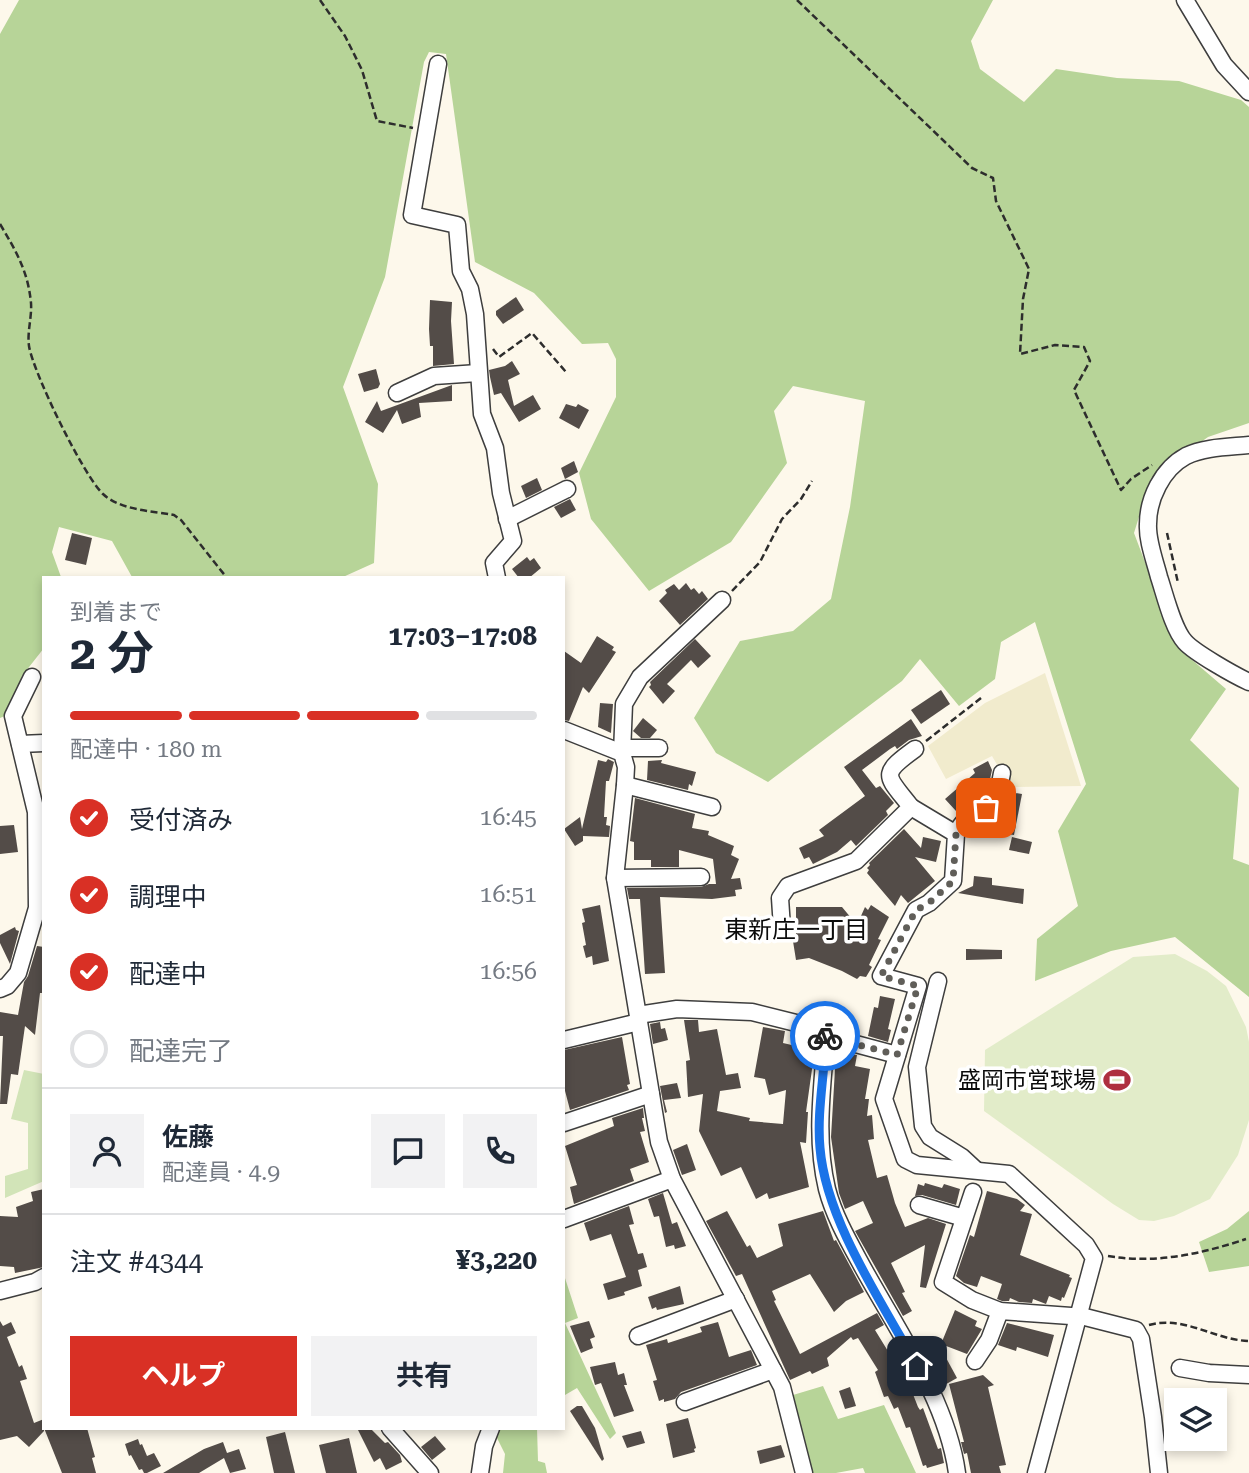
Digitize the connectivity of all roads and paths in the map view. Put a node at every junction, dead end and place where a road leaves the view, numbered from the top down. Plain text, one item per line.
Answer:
1 (320, 0) edge
2 (797, 0) edge
3 (1185, 0) edge
4 (438, 64) dead end
5 (1249, 92) edge
6 (426, 131) junction
7 (0, 224) edge
8 (477, 348) junction
9 (566, 372) dead end
10 (478, 373) junction
11 (397, 393) dead end
12 (1249, 445) edge
13 (1152, 465) dead end
14 (812, 481) dead end
15 (567, 489) dead end
16 (507, 519) junction
17 (1167, 533) dead end
18 (225, 576) edge
19 (497, 576) edge
20 (1180, 590) dead end
21 (722, 600) joint
22 (32, 677) dead end
23 (1249, 682) edge
24 (981, 698) dead end
25 (565, 730) edge
26 (42, 743) edge
27 (20, 744) junction
28 (659, 748) dead end
29 (915, 749) joint
30 (622, 751) junction
31 (1002, 773) dead end
32 (625, 785) junction
33 (38, 798) edge
34 (712, 807) dead end
35 (911, 807) junction
36 (956, 834) junction
37 (701, 877) dead end
38 (615, 878) junction
39 (41, 908) edge
40 (782, 928) dead end
41 (37, 935) edge
42 (938, 981) dead end
43 (0, 989) edge
44 (638, 1019) junction
45 (803, 1028) junction
46 (565, 1040) edge
47 (897, 1055) junction
48 (651, 1094) junction
49 (565, 1123) edge
50 (976, 1170) junction
51 (672, 1179) junction
52 (973, 1192) dead end
53 (919, 1205) dead end
54 (964, 1217) junction
55 (565, 1219) edge
56 (1246, 1239) dead end
57 (1094, 1258) junction
58 (42, 1278) edge
59 (0, 1291) edge
60 (736, 1299) junction
61 (1000, 1311) junction
62 (1079, 1316) junction
63 (1136, 1330) junction
64 (638, 1336) dead end
65 (1249, 1341) edge
66 (975, 1360) dead end
67 (1180, 1368) dead end
68 (773, 1370) junction
69 (1249, 1375) edge
70 (685, 1402) dead end
71 (392, 1430) edge
72 (484, 1432) edge
73 (430, 1473) edge
74 (480, 1473) edge
75 (804, 1473) edge
76 (957, 1473) edge
77 (1035, 1473) edge
78 (1159, 1473) edge

1 - 6 path
2 - 13 path
3 - 5 street
4 - 6 street
6 - 8 street
7 - 18 path
8 - 9 path
8 - 10 street
10 - 11 street
10 - 16 street
12 - 23 street
14 - 21 path
15 - 16 street
16 - 19 street
17 - 20 path
21 - 30 street
22 - 27 street
24 - 29 path
25 - 30 street
26 - 27 street
27 - 33 street
28 - 30 street
29 - 35 street
30 - 32 street
31 - 36 street
32 - 34 street
32 - 38 street
33 - 39 street
35 - 36 street
35 - 40 street
36 - 47 street
37 - 38 street
38 - 44 street
39 - 41 street
41 - 43 street
42 - 50 street
44 - 45 street
44 - 46 street
44 - 48 street
45 - 47 street
45 - 76 street
47 - 50 street
48 - 49 street
48 - 51 street
50 - 57 street
51 - 55 street
51 - 60 street
52 - 54 street
53 - 54 street
54 - 61 street
56 - 57 path
57 - 62 street
58 - 59 street
60 - 64 street
60 - 68 street
61 - 62 street
61 - 66 street
62 - 63 street
62 - 77 street
63 - 65 path
63 - 78 street
67 - 69 street
68 - 70 street
68 - 75 street
71 - 73 street
72 - 74 street

